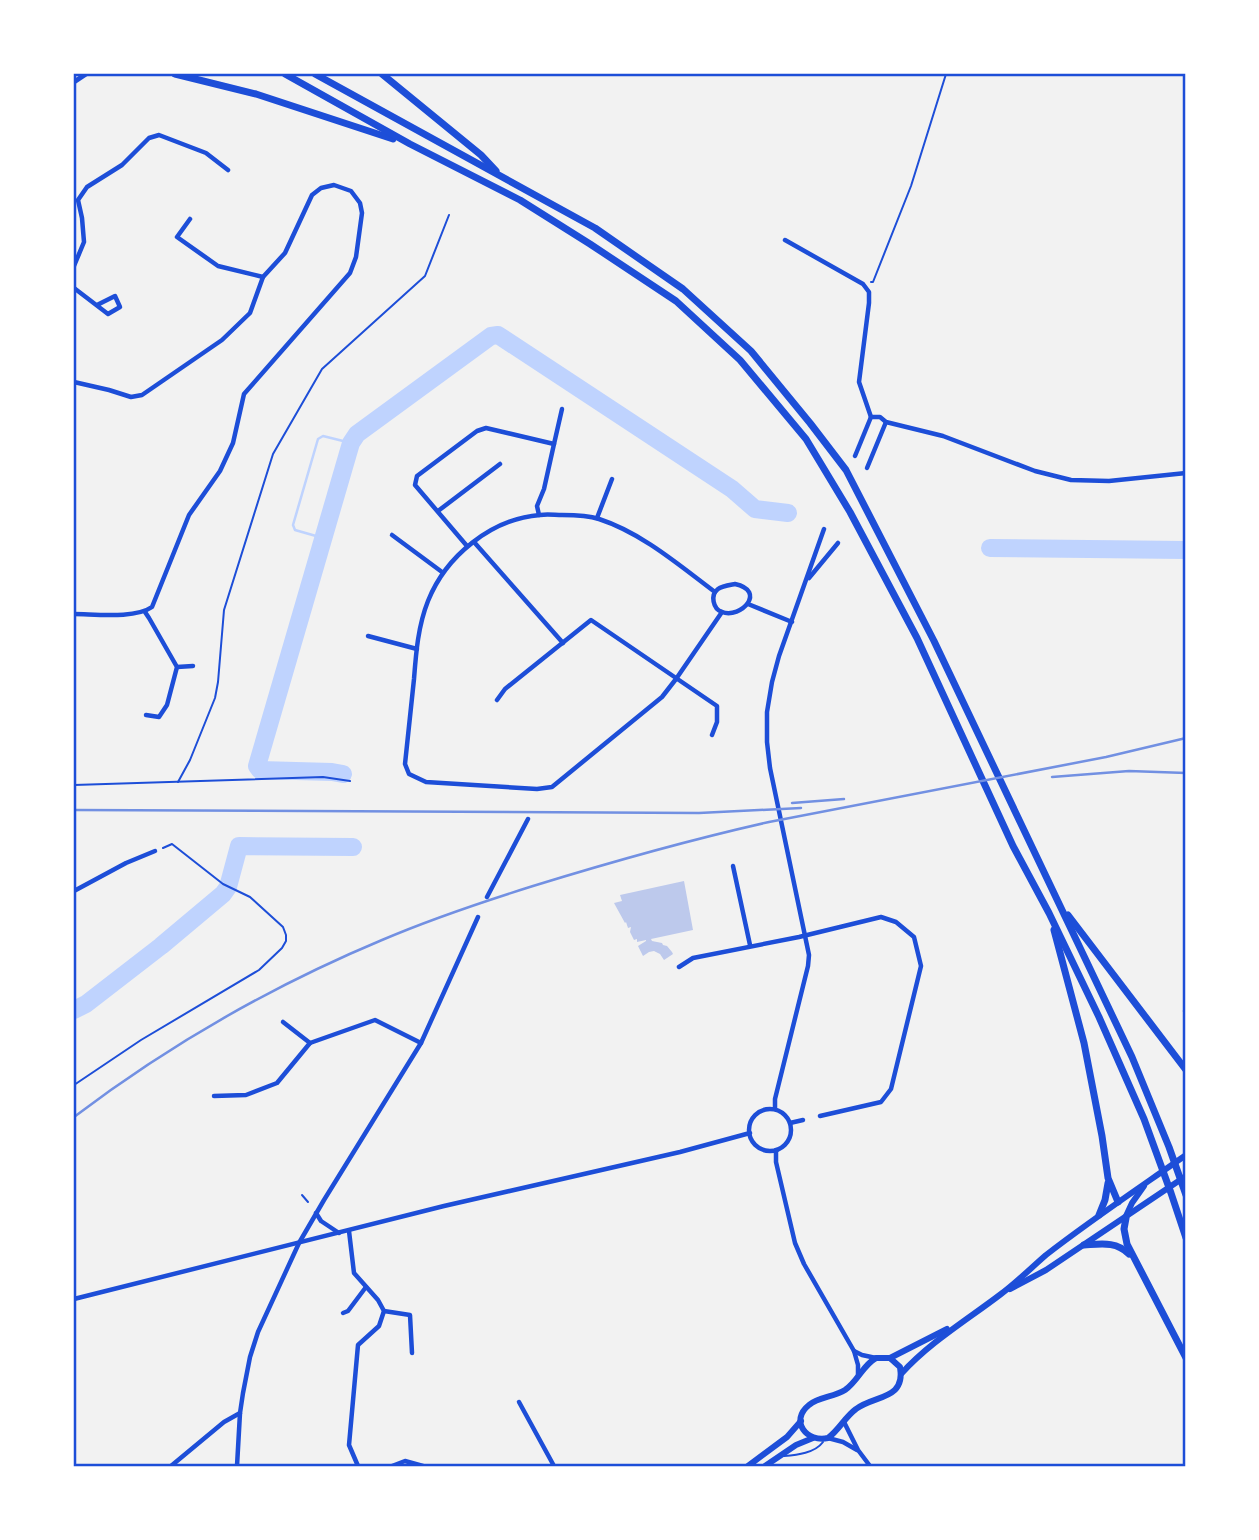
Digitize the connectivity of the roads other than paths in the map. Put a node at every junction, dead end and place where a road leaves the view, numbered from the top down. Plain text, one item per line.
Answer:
1 (86, 74) edge
2 (175, 74) edge
3 (285, 74) edge
4 (315, 74) edge
5 (382, 74) edge
6 (74, 82) edge
7 (410, 144) junction
8 (228, 170) dead end
9 (498, 175) junction
10 (76, 200) edge
11 (190, 219) dead end
12 (785, 240) dead end
13 (74, 267) edge
14 (263, 277) junction
15 (74, 288) edge
16 (97, 305) junction
17 (74, 382) edge
18 (562, 409) dead end
19 (871, 416) junction
20 (886, 422) junction
21 (554, 443) junction
22 (855, 456) dead end
23 (500, 464) dead end
24 (867, 468) dead end
25 (1185, 473) edge
26 (612, 478) dead end
27 (438, 511) junction
28 (539, 515) junction
29 (597, 518) junction
30 (824, 528) dead end
31 (392, 536) dead end
32 (474, 542) junction
33 (838, 543) dead end
34 (467, 546) junction
35 (442, 572) junction
36 (806, 581) junction
37 (715, 592) junction
38 (748, 604) junction
39 (145, 612) junction
40 (722, 612) junction
41 (74, 614) edge
42 (792, 622) junction
43 (368, 636) dead end
44 (563, 643) junction
45 (417, 649) junction
46 (193, 666) dead end
47 (177, 667) junction
48 (677, 679) junction
49 (497, 700) dead end
50 (146, 715) dead end
51 (712, 735) dead end
52 (528, 819) dead end
53 (155, 851) road end
54 (733, 866) dead end
55 (74, 891) edge
56 (487, 897) dead end
57 (1057, 901) junction
58 (1049, 913) junction
59 (478, 916) dead end
60 (804, 935) junction
61 (751, 945) junction
62 (679, 967) dead end
63 (283, 1023) dead end
64 (310, 1043) junction
65 (421, 1043) junction
66 (1185, 1070) edge
67 (214, 1096) dead end
68 (775, 1109) junction
69 (820, 1116) dead end
70 (803, 1120) dead end
71 (790, 1123) junction
72 (750, 1133) junction
73 (776, 1150) junction
74 (1185, 1155) edge
75 (1185, 1176) edge
76 (1108, 1178) junction
77 (1138, 1191) junction
78 (1185, 1195) edge
79 (1118, 1202) junction
80 (316, 1213) junction
81 (1128, 1214) junction
82 (1099, 1215) junction
83 (349, 1231) junction
84 (340, 1233) junction
85 (1185, 1238) edge
86 (299, 1243) junction
87 (1084, 1245) junction
88 (1135, 1259) junction
89 (366, 1287) junction
90 (1002, 1293) junction
91 (74, 1299) edge
92 (384, 1311) junction
93 (343, 1312) dead end
94 (961, 1322) junction
95 (854, 1351) junction
96 (411, 1353) dead end
97 (1185, 1357) edge
98 (877, 1358) junction
99 (890, 1359) junction
100 (901, 1374) junction
101 (858, 1378) junction
102 (519, 1402) dead end
103 (240, 1413) junction
104 (844, 1420) junction
105 (801, 1421) junction
106 (813, 1438) junction
107 (827, 1439) junction
108 (858, 1450) junction
109 (779, 1456) junction
110 (171, 1466) edge
111 (237, 1466) edge
112 (358, 1466) edge
113 (393, 1466) edge
114 (423, 1466) edge
115 (554, 1466) edge
116 (748, 1466) edge
117 (765, 1466) edge
118 (870, 1466) edge

1 - 6 street
2 - 7 highway
3 - 7 highway
4 - 9 highway
5 - 9 highway
7 - 58 highway
8 - 10 street
9 - 57 highway
10 - 13 street
11 - 14 street
12 - 19 street
14 - 17 street
14 - 39 street
15 - 16 street
16 - 16 street
18 - 21 street
19 - 20 street
19 - 22 street
20 - 24 street
20 - 25 street
21 - 27 street
21 - 28 street
23 - 27 street
26 - 29 street
27 - 34 street
28 - 29 street
28 - 32 street
29 - 37 street
30 - 36 street
31 - 35 street
32 - 34 street
32 - 44 street
33 - 36 street
34 - 35 street
35 - 45 street
36 - 42 street
37 - 38 street
37 - 40 street
38 - 40 street
38 - 42 street
39 - 41 street
39 - 47 street
40 - 48 street
42 - 60 street
43 - 45 street
44 - 48 street
44 - 49 street
45 - 48 street
46 - 47 street
47 - 50 street
48 - 51 street
52 - 56 street
53 - 55 street
54 - 61 street
57 - 66 highway
57 - 78 highway
58 - 76 highway
58 - 85 highway
59 - 65 street
60 - 61 street
60 - 68 street
60 - 69 street
61 - 62 street
63 - 64 street
64 - 65 street
64 - 67 street
65 - 80 street
68 - 71 street
68 - 72 street
70 - 71 street
71 - 73 street
72 - 73 street
72 - 83 street
73 - 95 street
74 - 77 main road
75 - 81 main road
76 - 79 highway
76 - 82 highway
77 - 79 main road
77 - 81 main road
79 - 81 main road
79 - 82 main road
80 - 84 street
80 - 86 street
81 - 87 main road
81 - 88 highway
82 - 90 main road
83 - 84 street
83 - 89 street
84 - 86 street
86 - 91 street
86 - 103 street
87 - 88 highway
87 - 90 main road
88 - 97 highway
89 - 92 street
89 - 93 street
90 - 94 main road
92 - 96 street
92 - 112 street
94 - 99 main road
94 - 100 main road
95 - 98 street
95 - 101 street
98 - 99 main road
98 - 101 main road
99 - 100 main road
100 - 104 main road
101 - 105 main road
102 - 115 street
103 - 110 street
103 - 111 street
104 - 107 main road
104 - 108 street
105 - 106 main road
105 - 116 main road
106 - 107 main road
106 - 109 main road
107 - 108 street
107 - 109 lane
108 - 118 street
109 - 117 main road
113 - 114 street

